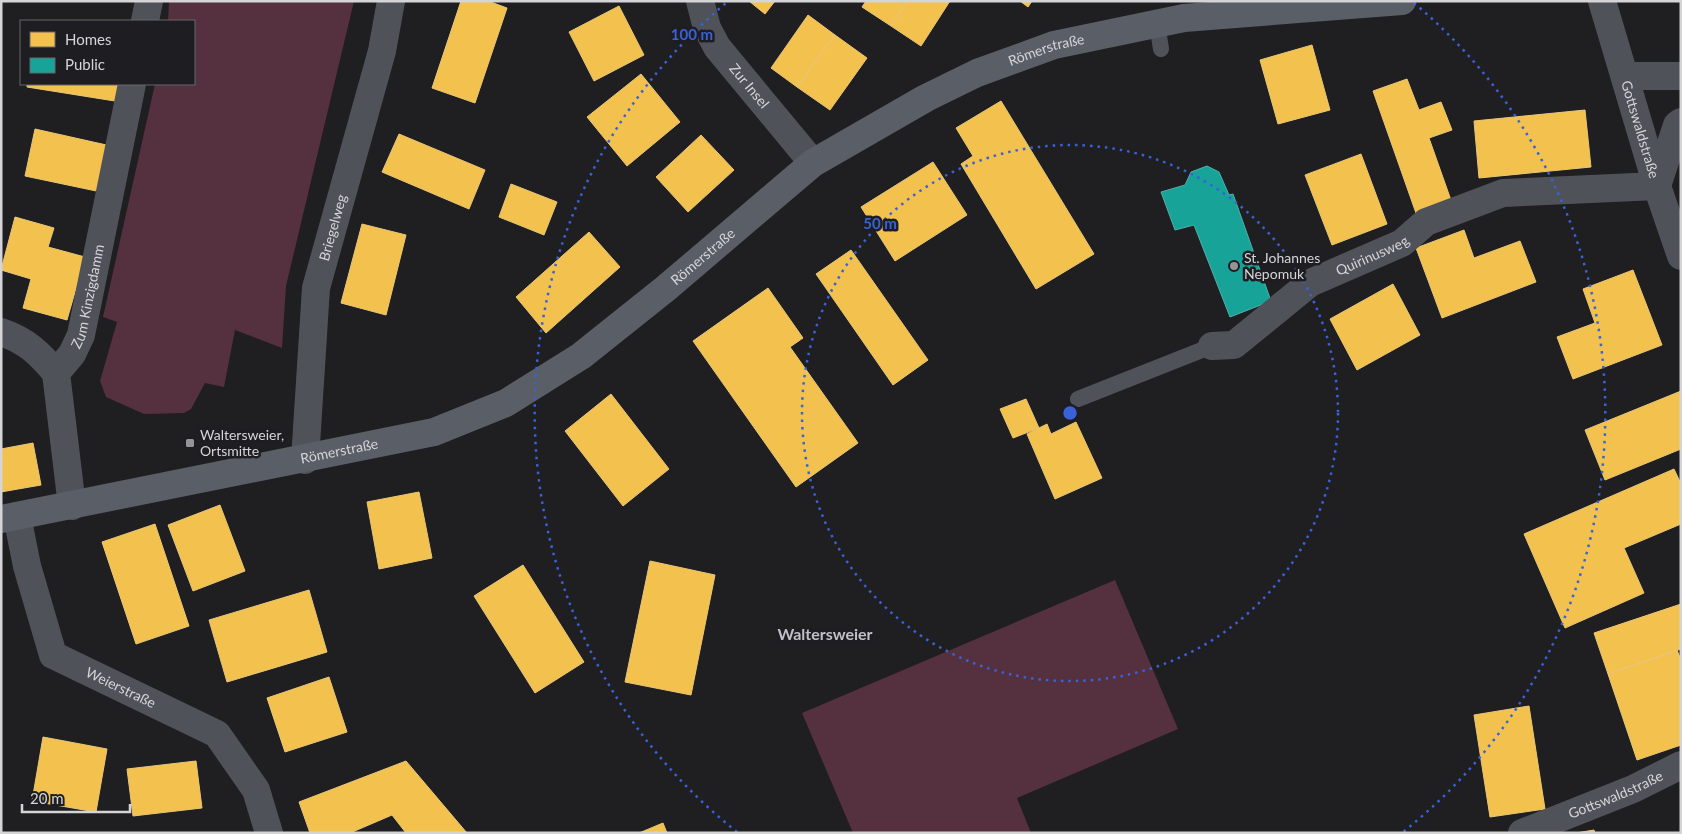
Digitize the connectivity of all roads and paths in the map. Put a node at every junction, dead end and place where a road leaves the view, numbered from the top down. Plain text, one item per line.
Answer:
1 (149, 1) edge
2 (391, 1) edge
3 (700, 1) edge
4 (1402, 1) edge
5 (1602, 1) edge
6 (145, 20) edge
7 (1625, 76) junction
8 (1681, 76) edge
9 (132, 85) edge
10 (1681, 122) edge
11 (813, 163) junction
12 (1657, 186) junction
13 (1681, 256) edge
14 (1, 332) edge
15 (1212, 346) joint
16 (56, 373) junction
17 (1078, 399) dead end
18 (305, 460) junction
19 (72, 506) junction
20 (9, 517) edge
21 (1681, 765) edge
22 (269, 833) edge
23 (1522, 833) edge

1 - 6 street
2 - 18 street, Briegelweg
3 - 11 street, Zur Insel
4 - 11 street, Römerstraße
5 - 7 street, Gottswaldstraße
7 - 8 street
7 - 12 street, Gottswaldstraße
9 - 16 street, Zum Kinzigdamm
10 - 12 street
11 - 18 street, Römerstraße
12 - 13 street, Gottswaldstraße
12 - 15 street, Quirinusweg
14 - 16 street
15 - 17 lane, Quirinusweg
16 - 19 street
18 - 19 street, Römerstraße
19 - 20 street, Römerstraße
20 - 22 street, Weierstraße
21 - 23 street, Gottswaldstraße

